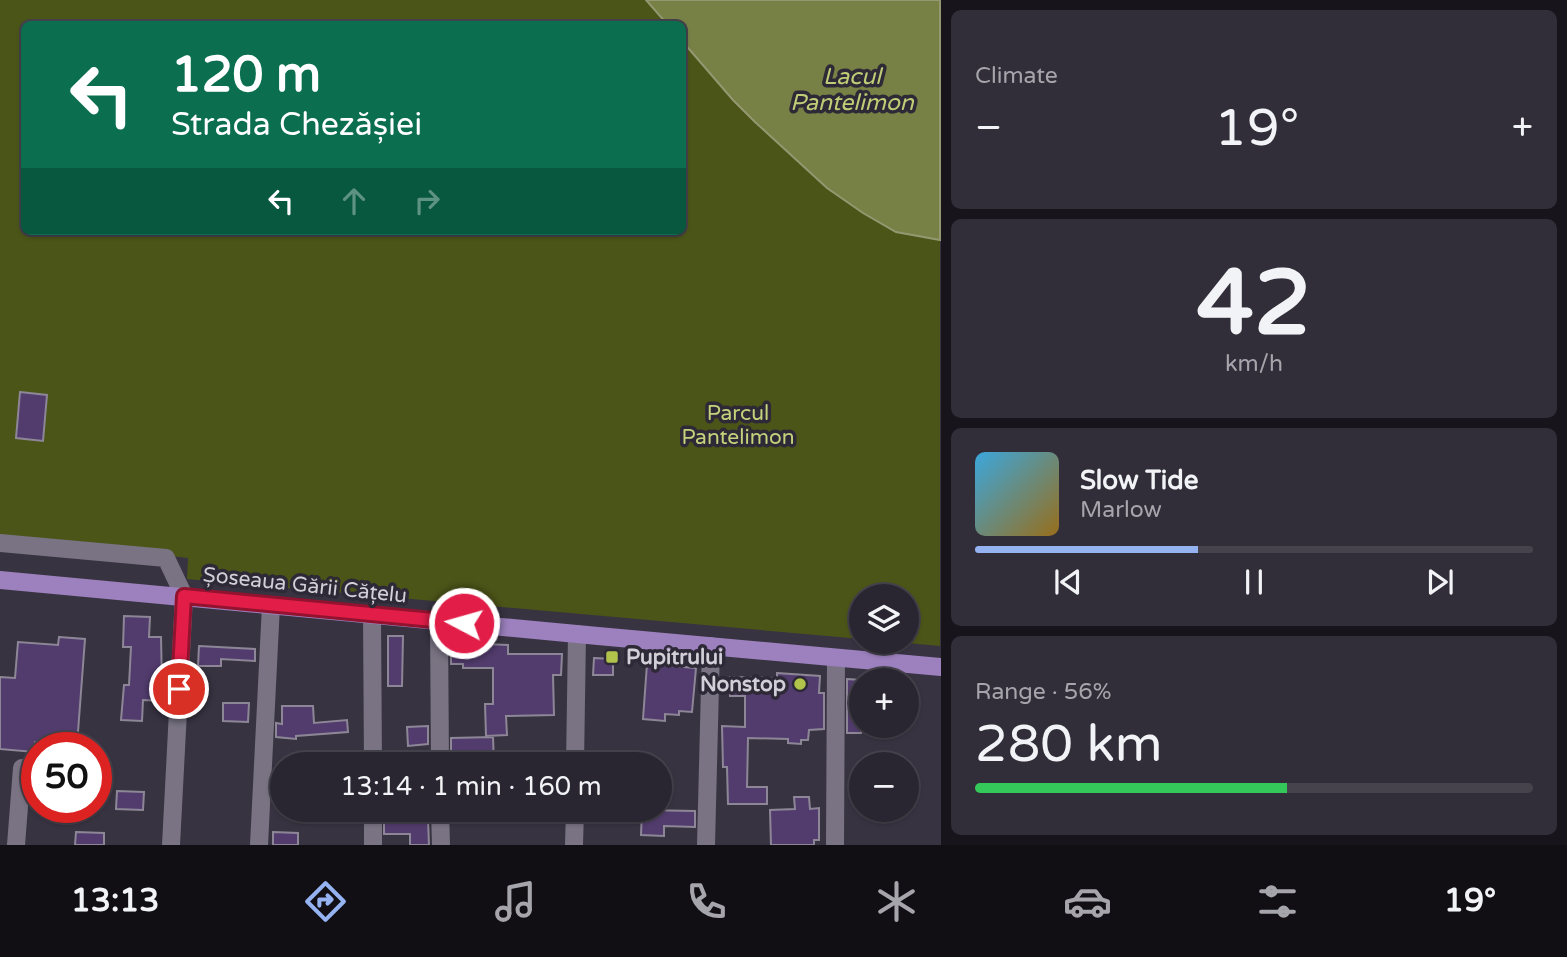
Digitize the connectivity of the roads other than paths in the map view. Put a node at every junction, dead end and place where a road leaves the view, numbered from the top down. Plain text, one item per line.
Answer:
1 (0, 543) edge
2 (0, 580) edge
3 (184, 596) junction
4 (271, 605) junction
5 (372, 615) junction
6 (439, 621) junction
7 (577, 634) junction
8 (711, 646) junction
9 (836, 658) junction
10 (940, 667) edge
11 (373, 752) edge
12 (440, 752) edge
13 (575, 752) edge
14 (21, 781) edge
15 (373, 822) edge
16 (440, 822) edge
17 (575, 822) edge
18 (16, 845) edge
19 (172, 845) edge
20 (259, 845) edge
21 (373, 845) edge
22 (441, 845) edge
23 (574, 845) edge
24 (706, 845) edge
25 (835, 845) edge

1 - 3 street
2 - 3 main road, Șoseaua Gării Cățelu
3 - 4 main road, Șoseaua Gării Cățelu
3 - 19 street
4 - 5 main road, Șoseaua Gării Cățelu
4 - 20 street
5 - 6 main road, Șoseaua Gării Cățelu
5 - 11 street
6 - 7 main road, Șoseaua Gării Cățelu
6 - 12 street
7 - 8 main road, Șoseaua Gării Cățelu
7 - 13 street
8 - 9 main road, Șoseaua Gării Cățelu
8 - 24 street
9 - 10 main road, Șoseaua Gării Cățelu
9 - 25 street
14 - 18 street
15 - 21 street
16 - 22 street
17 - 23 street

